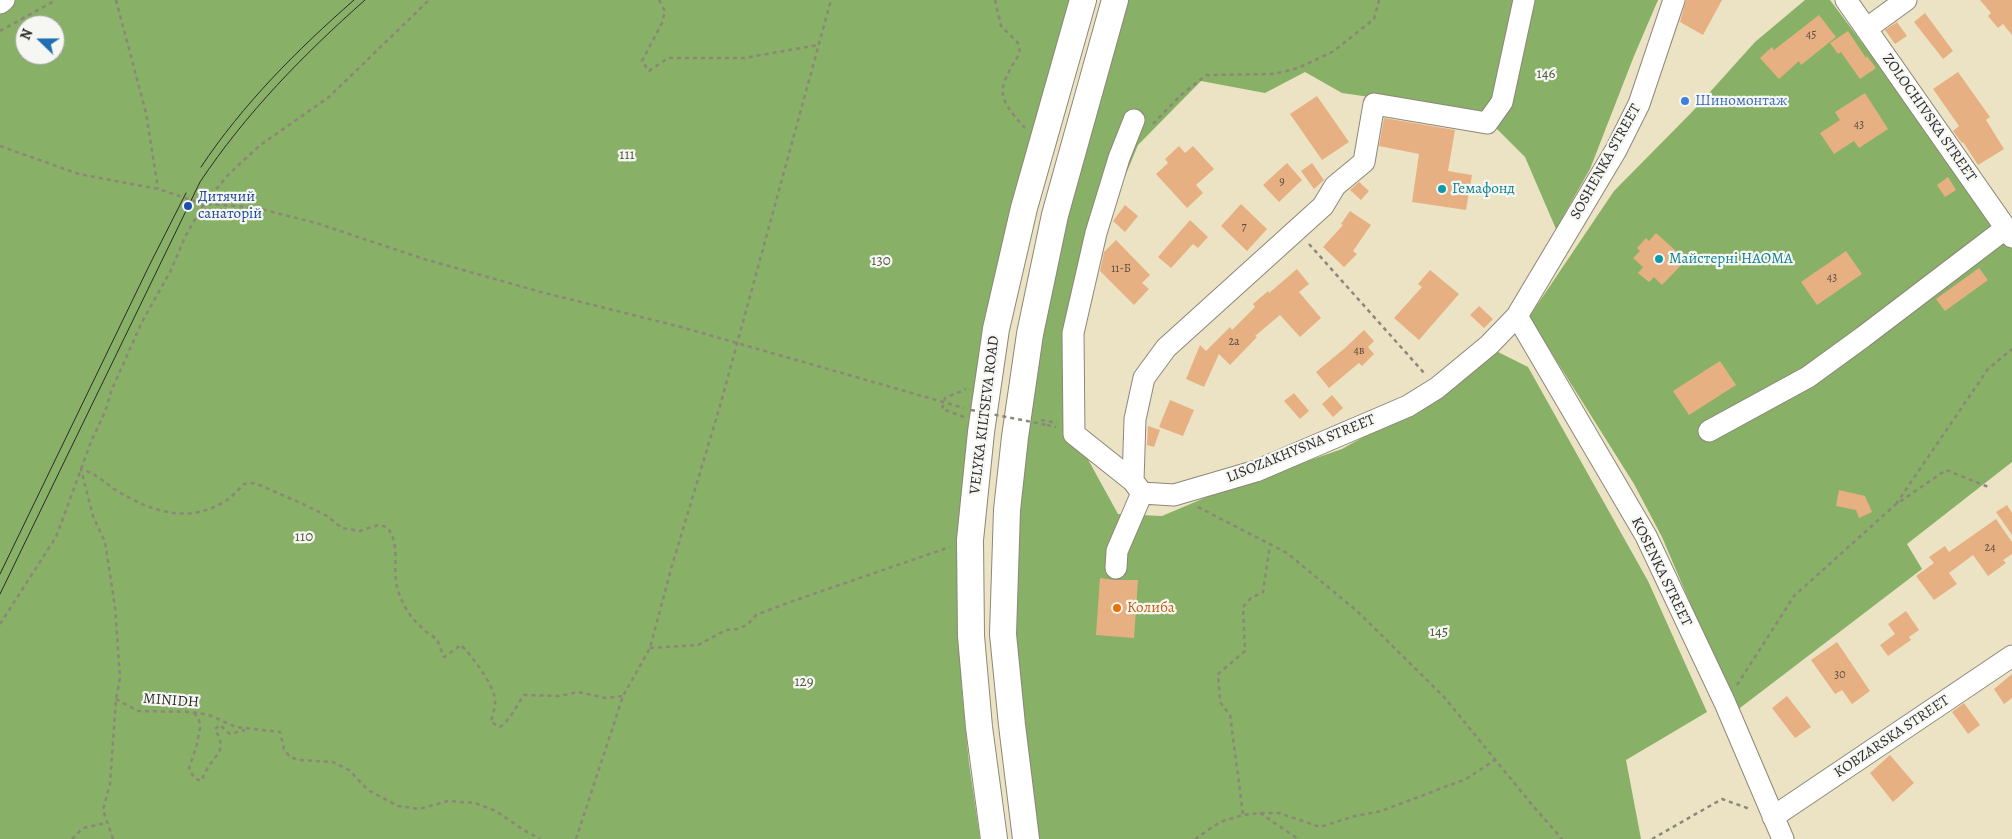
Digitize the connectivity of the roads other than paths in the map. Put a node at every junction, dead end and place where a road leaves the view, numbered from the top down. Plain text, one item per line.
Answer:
1 (4, 0) edge
2 (1083, 0) edge
3 (1115, 0) edge
4 (1524, 0) edge
5 (1674, 0) edge
6 (1846, 0) edge
7 (1906, 0) edge
8 (0, 3) edge
9 (1866, 28) junction
10 (1141, 124) road end
11 (2009, 232) edge
12 (1517, 316) junction
13 (1709, 430) dead end
14 (1137, 487) junction
15 (1116, 568) dead end
16 (2012, 656) edge
17 (1773, 817) junction
18 (994, 839) edge
19 (1026, 839) edge
20 (1783, 839) edge

1 - 8 street
2 - 18 main road, VELYKA KILTSEVA ROAD
3 - 19 main road
4 - 14 street
5 - 12 street, SOSHENKA STREET
6 - 9 street, ZOLOCHIVSKA STREET
7 - 9 street
9 - 11 street, ZOLOCHIVSKA STREET
10 - 14 street
11 - 13 street
12 - 14 street, LISOZAKHYSNA STREET
12 - 17 street, KOSENKA STREET
14 - 15 street
16 - 17 street, KOBZARSKA STREET
17 - 20 street, KOSENKA STREET

